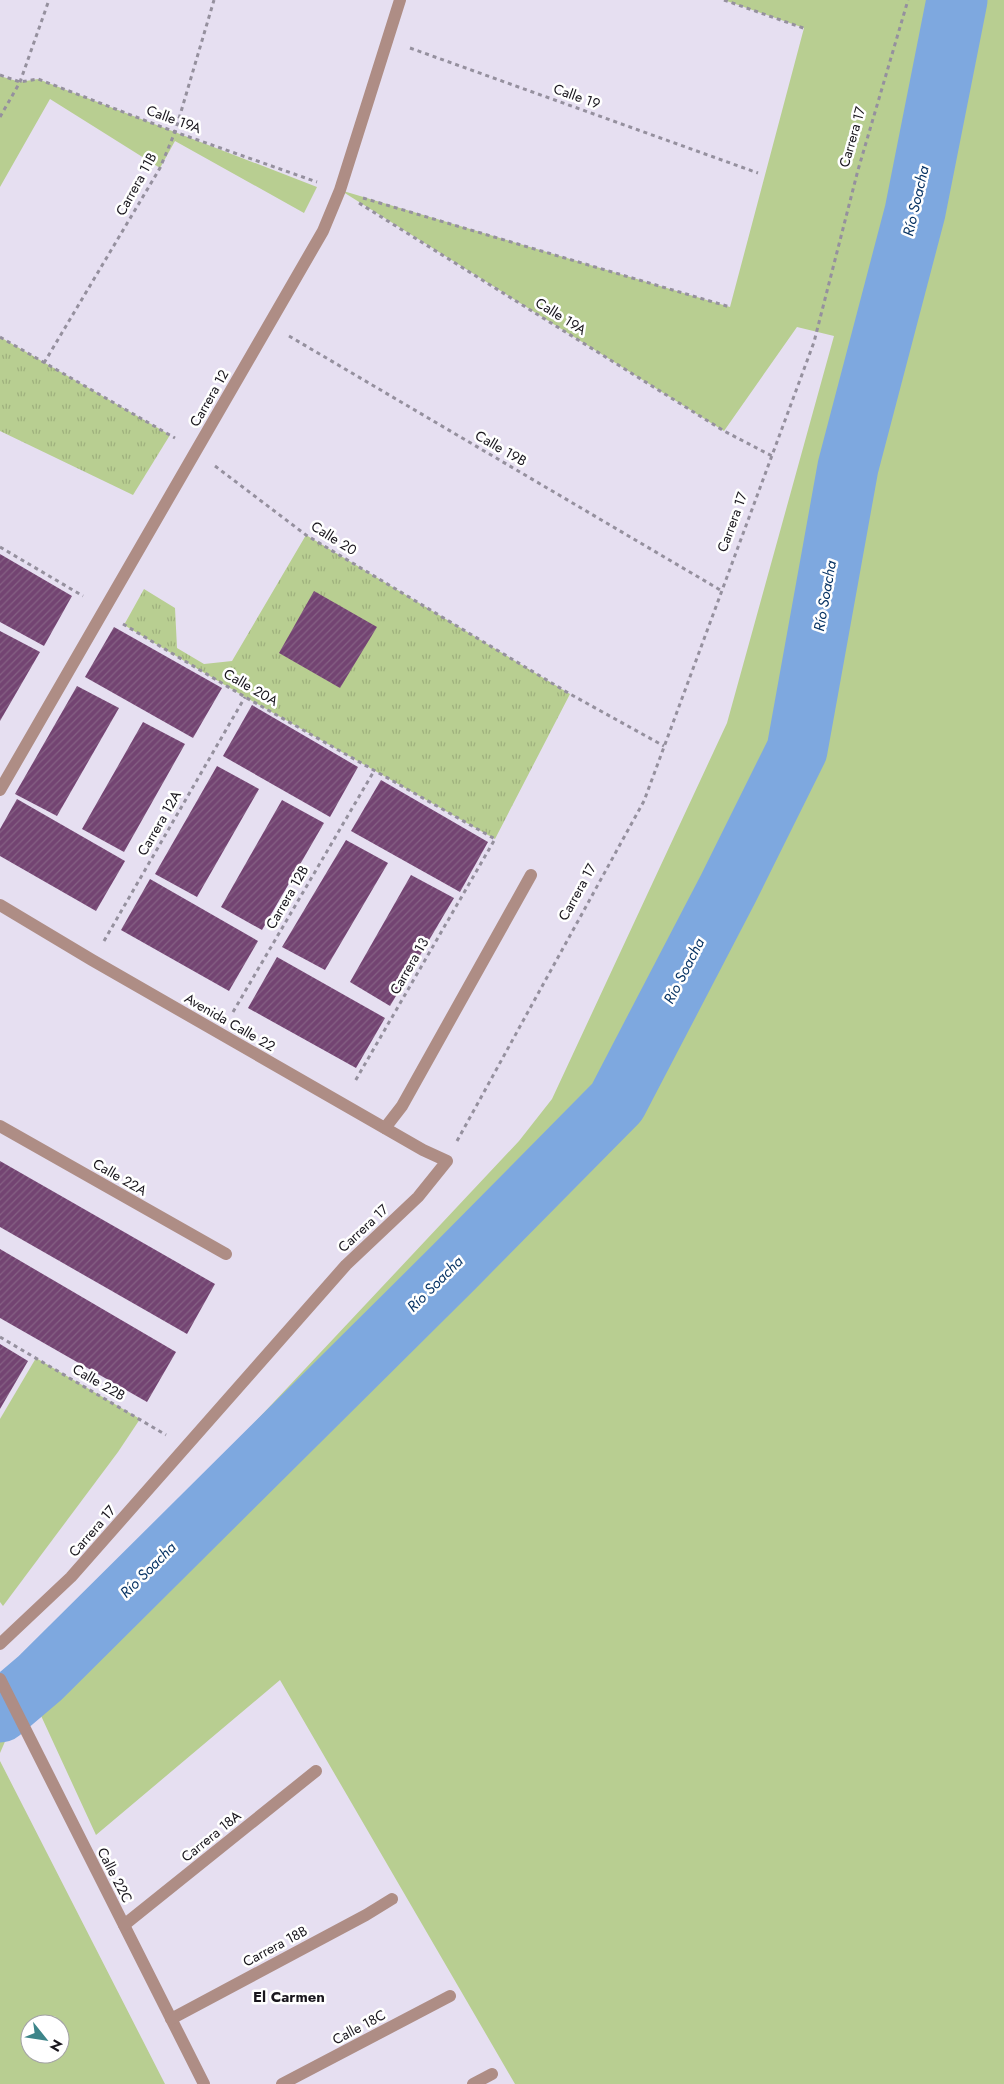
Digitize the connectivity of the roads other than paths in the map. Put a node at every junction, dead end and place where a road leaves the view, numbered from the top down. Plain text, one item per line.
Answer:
1 (400, 0) edge
2 (0, 790) edge
3 (531, 875) dead end
4 (0, 905) edge
5 (0, 1126) edge
6 (385, 1128) junction
7 (446, 1161) joint
8 (226, 1254) dead end
9 (0, 1644) edge
10 (0, 1680) edge
11 (316, 1771) dead end
12 (392, 1899) dead end
13 (124, 1925) junction
14 (450, 1996) dead end
15 (171, 2019) junction
16 (492, 2074) dead end
17 (204, 2084) edge
18 (282, 2084) edge
19 (473, 2084) edge

1 - 2 street, Carrera 12
3 - 6 street
4 - 6 street, Avenida Calle 22
5 - 8 street, Calle 22A
6 - 7 street, Avenida Calle 22
7 - 9 street, Carrera 17
10 - 13 street, Calle 22C
11 - 13 street, Carrera 18A
12 - 15 street, Carrera 18B
13 - 15 street, Calle 22C
14 - 18 street, Calle 18C
15 - 17 street, Calle 22C
16 - 19 street

